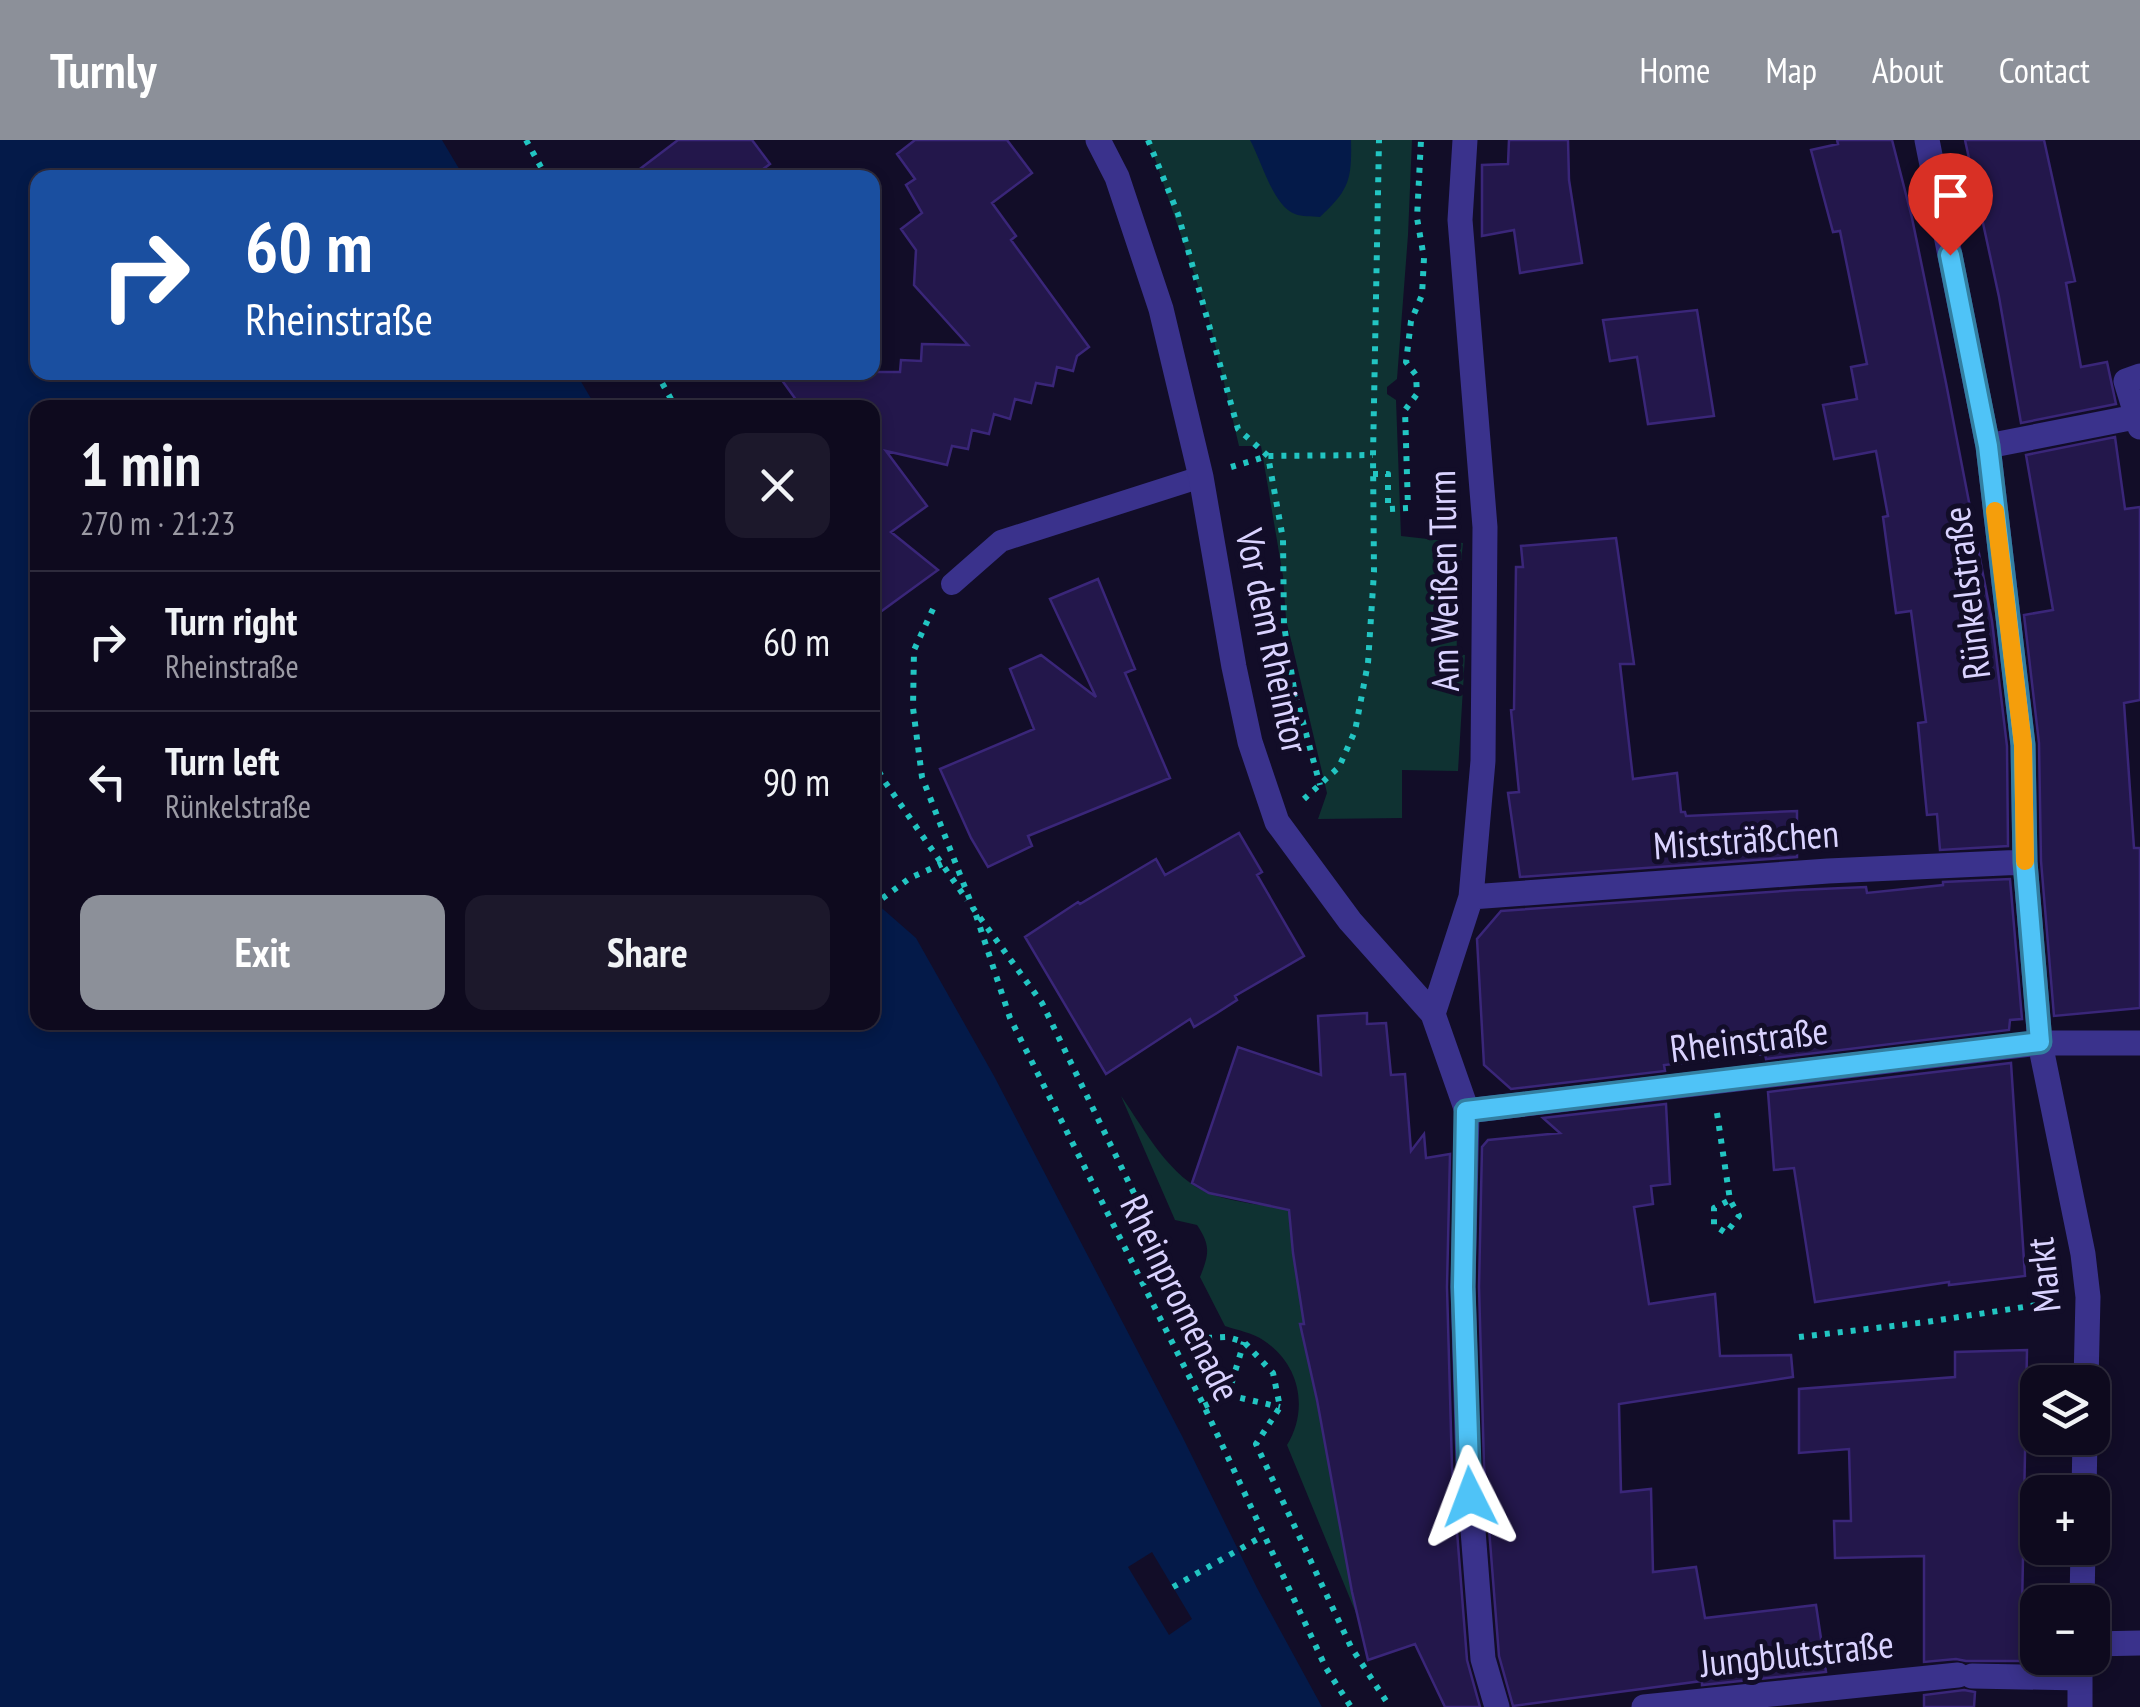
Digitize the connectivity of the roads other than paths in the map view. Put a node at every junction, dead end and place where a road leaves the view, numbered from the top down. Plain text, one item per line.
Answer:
1 (1098, 140) edge
2 (1465, 140) edge
3 (1927, 140) edge
4 (2140, 376) edge
5 (2138, 422) edge
6 (1988, 446) junction
7 (1201, 477) junction
8 (952, 584) road end
9 (2025, 862) junction
10 (1472, 897) junction
11 (1433, 1014) junction
12 (2040, 1042) junction
13 (2140, 1042) edge
14 (1466, 1111) junction
15 (2086, 1365) edge
16 (2140, 1643) edge
17 (2110, 1644) edge
18 (2020, 1672) edge
19 (2080, 1675) edge
20 (1497, 1707) edge
21 (1644, 1707) edge
22 (2080, 1707) edge

1 - 7 street, Vor dem Rheintor
2 - 10 street, Am Weißen Turm
3 - 6 street, Rünkelstraße
4 - 5 street
5 - 6 street
6 - 9 street, Rünkelstraße
7 - 8 lane
7 - 11 street, Vor dem Rheintor
9 - 10 street, Miststräßchen
9 - 12 street, Rünkelstraße
10 - 11 street, Am Weißen Turm
11 - 14 street, Vor dem Rheintor
12 - 13 street, Rheinstraße
12 - 14 street, Rheinstraße
12 - 15 street, Markt
14 - 20 street, Vor dem Rheintor
16 - 17 street
18 - 21 street, Jungblutstraße
19 - 22 street

